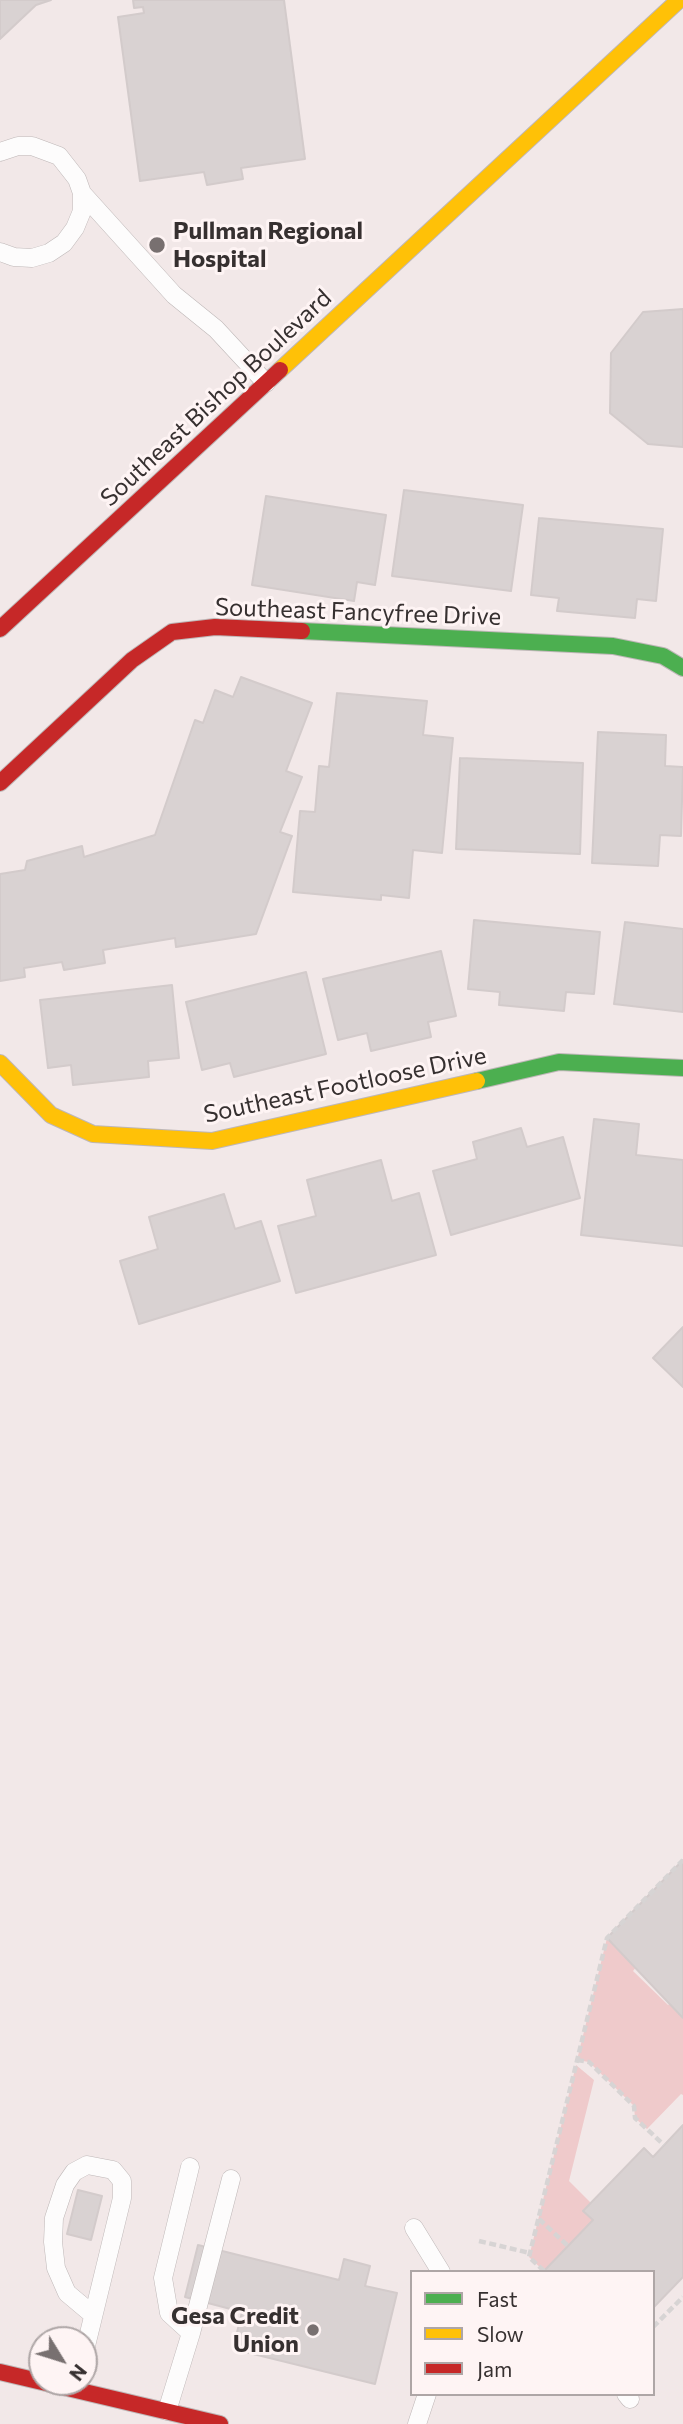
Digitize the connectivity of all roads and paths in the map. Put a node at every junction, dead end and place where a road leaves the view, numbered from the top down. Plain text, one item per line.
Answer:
1 (678, 0) edge
2 (0, 152) edge
3 (82, 193) junction
4 (0, 252) edge
5 (266, 383) junction
6 (0, 629) edge
7 (683, 668) edge
8 (0, 783) edge
9 (0, 1063) edge
10 (683, 1068) edge
11 (683, 1860) edge
12 (577, 2060) junction
13 (664, 2145) dead end
14 (190, 2167) dead end
15 (231, 2179) dead end
16 (538, 2218) junction
17 (414, 2228) dead end
18 (479, 2241) dead end
19 (568, 2246) dead end
20 (530, 2253) junction
21 (440, 2270) edge
22 (543, 2270) edge
23 (683, 2297) edge
24 (92, 2314) junction
25 (655, 2325) edge
26 (90, 2326) edge
27 (191, 2333) junction
28 (0, 2372) edge
29 (28, 2377) edge
30 (98, 2393) edge
31 (426, 2396) edge
32 (167, 2411) junction
33 (220, 2424) edge
34 (417, 2424) edge

1 - 5 street, Southeast Bishop Boulevard
2 - 3 lane
3 - 4 lane
3 - 5 lane
5 - 6 street, Southeast Bishop Boulevard
7 - 8 street, Southeast Fancyfree Drive
9 - 10 street, Southeast Footloose Drive
11 - 12 path
12 - 13 path
12 - 16 path
14 - 27 lane
15 - 27 lane
16 - 19 path
16 - 20 path
17 - 21 lane
18 - 20 path
20 - 22 path
23 - 25 path
24 - 24 lane
24 - 26 lane
27 - 32 lane
28 - 29 street
30 - 32 street
31 - 34 lane
32 - 33 street

